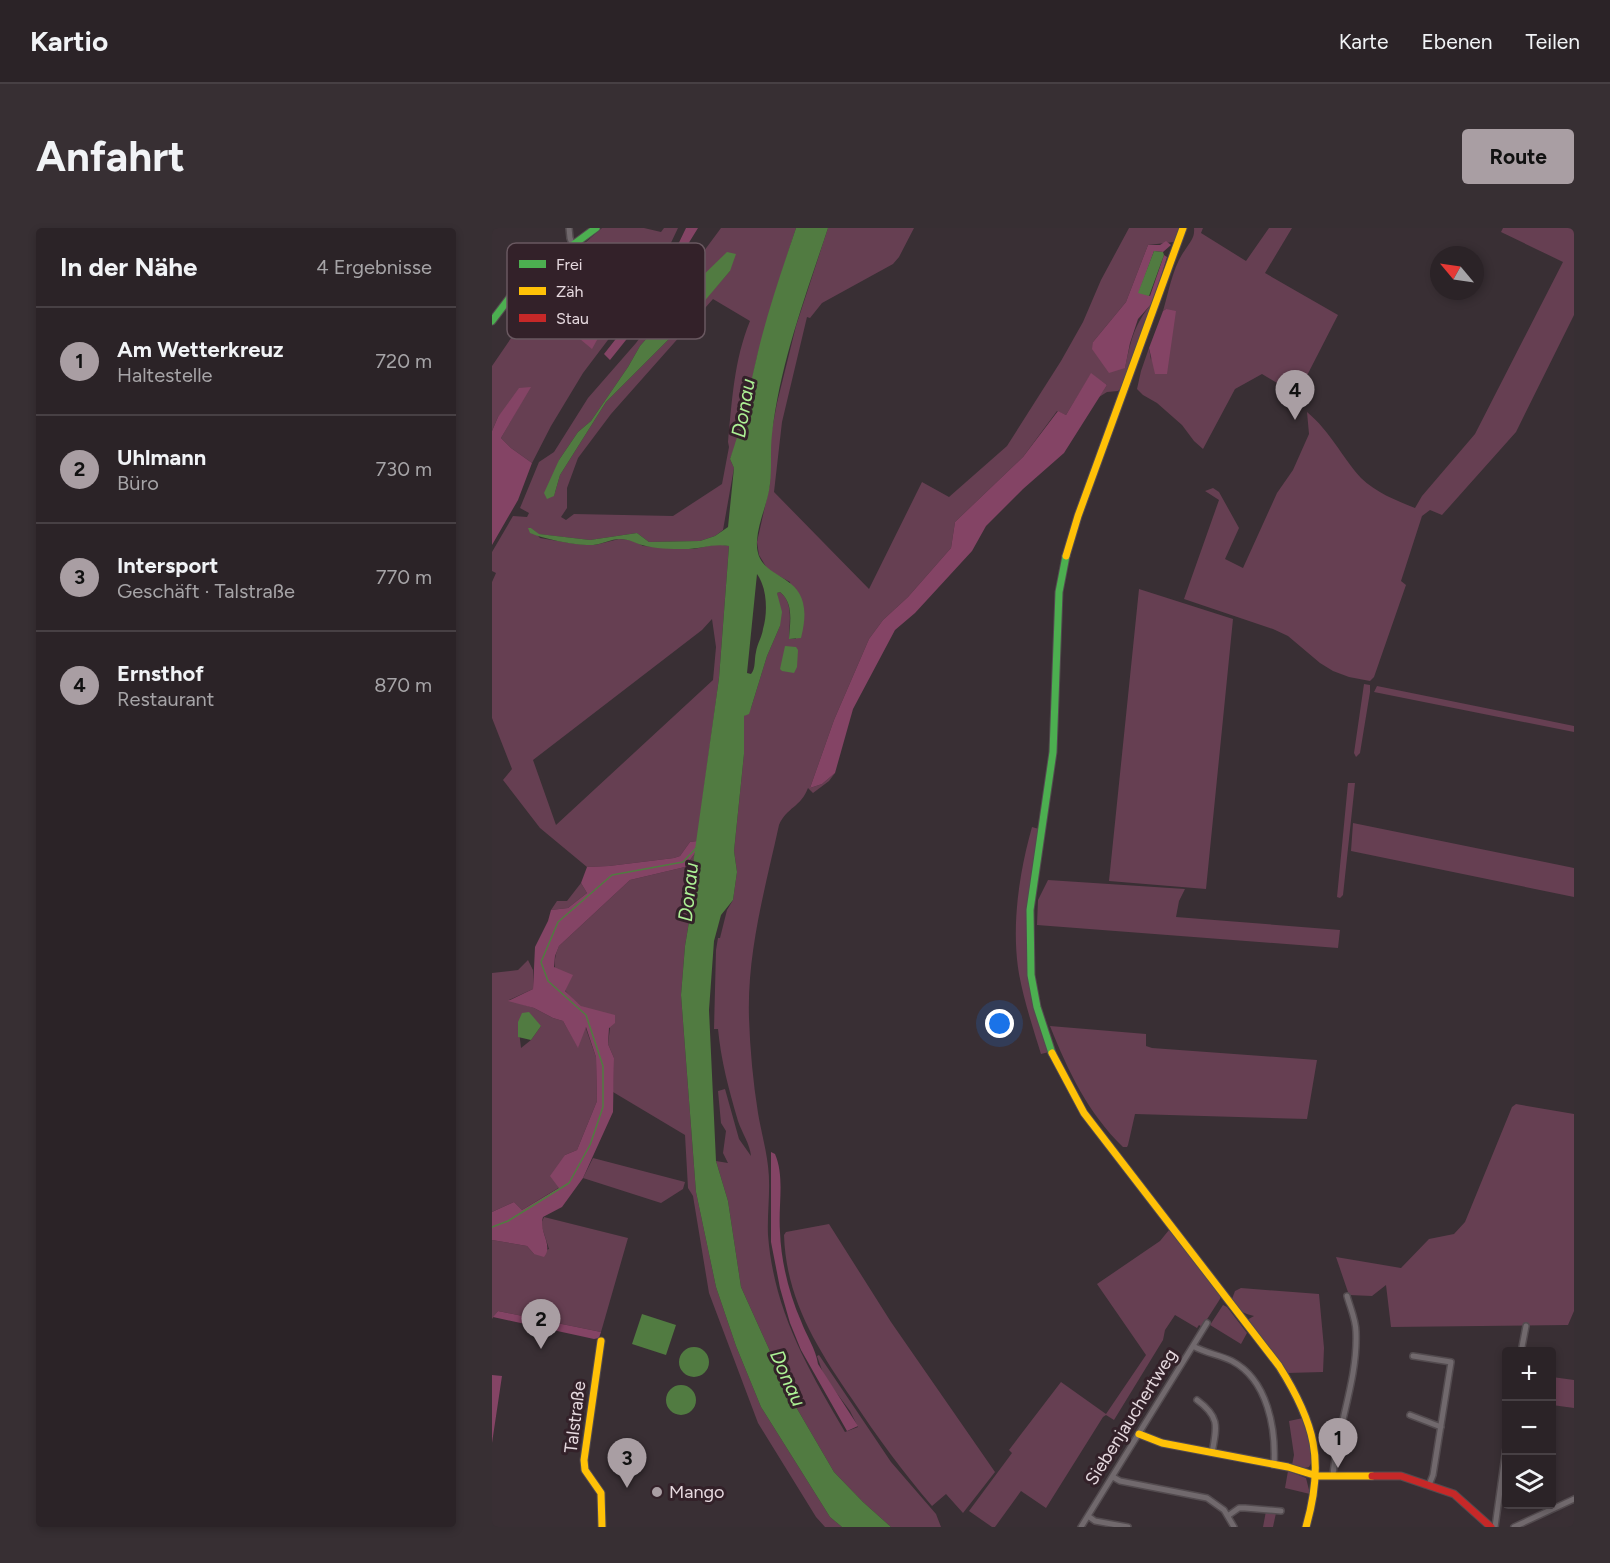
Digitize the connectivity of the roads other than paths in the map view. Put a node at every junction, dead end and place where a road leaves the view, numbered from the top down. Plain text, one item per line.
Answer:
1 (568, 228) edge
2 (596, 228) edge
3 (1182, 228) edge
4 (572, 243) edge
5 (577, 243) edge
6 (507, 301) edge
7 (492, 321) edge
8 (1347, 1296) dead end
9 (1207, 1323) dead end
10 (1526, 1326) dead end
11 (601, 1341) dead end
12 (1193, 1346) junction
13 (1522, 1347) edge
14 (1413, 1356) dead end
15 (1197, 1400) dead end
16 (1410, 1415) dead end
17 (1441, 1427) junction
18 (1139, 1434) junction
19 (1212, 1453) junction
20 (1505, 1455) edge
21 (1274, 1465) junction
22 (1333, 1475) junction
23 (1317, 1476) junction
24 (1113, 1477) junction
25 (1429, 1485) junction
26 (1574, 1499) edge
27 (1281, 1511) dead end
28 (1229, 1515) junction
29 (1088, 1516) junction
30 (602, 1527) edge
31 (1081, 1527) edge
32 (1128, 1527) edge
33 (1234, 1527) edge
34 (1306, 1527) edge
35 (1491, 1527) edge
36 (1495, 1527) edge
37 (1514, 1527) edge

1 - 4 street
2 - 5 street
3 - 23 street
6 - 7 street
8 - 22 street
9 - 12 street, Siebenjauchertweg
10 - 13 street
11 - 30 street, Talstraße
12 - 18 street, Siebenjauchertweg
12 - 21 street
14 - 17 street
15 - 19 street
16 - 17 street
17 - 25 street
18 - 19 street
18 - 24 street, Siebenjauchertweg
19 - 21 street
20 - 36 street
21 - 23 street
22 - 23 street
22 - 25 street
23 - 34 street
24 - 28 street
24 - 29 street, Siebenjauchertweg
25 - 35 street
26 - 37 street
27 - 28 street
28 - 33 street
29 - 31 street, Siebenjauchertweg
29 - 32 street

